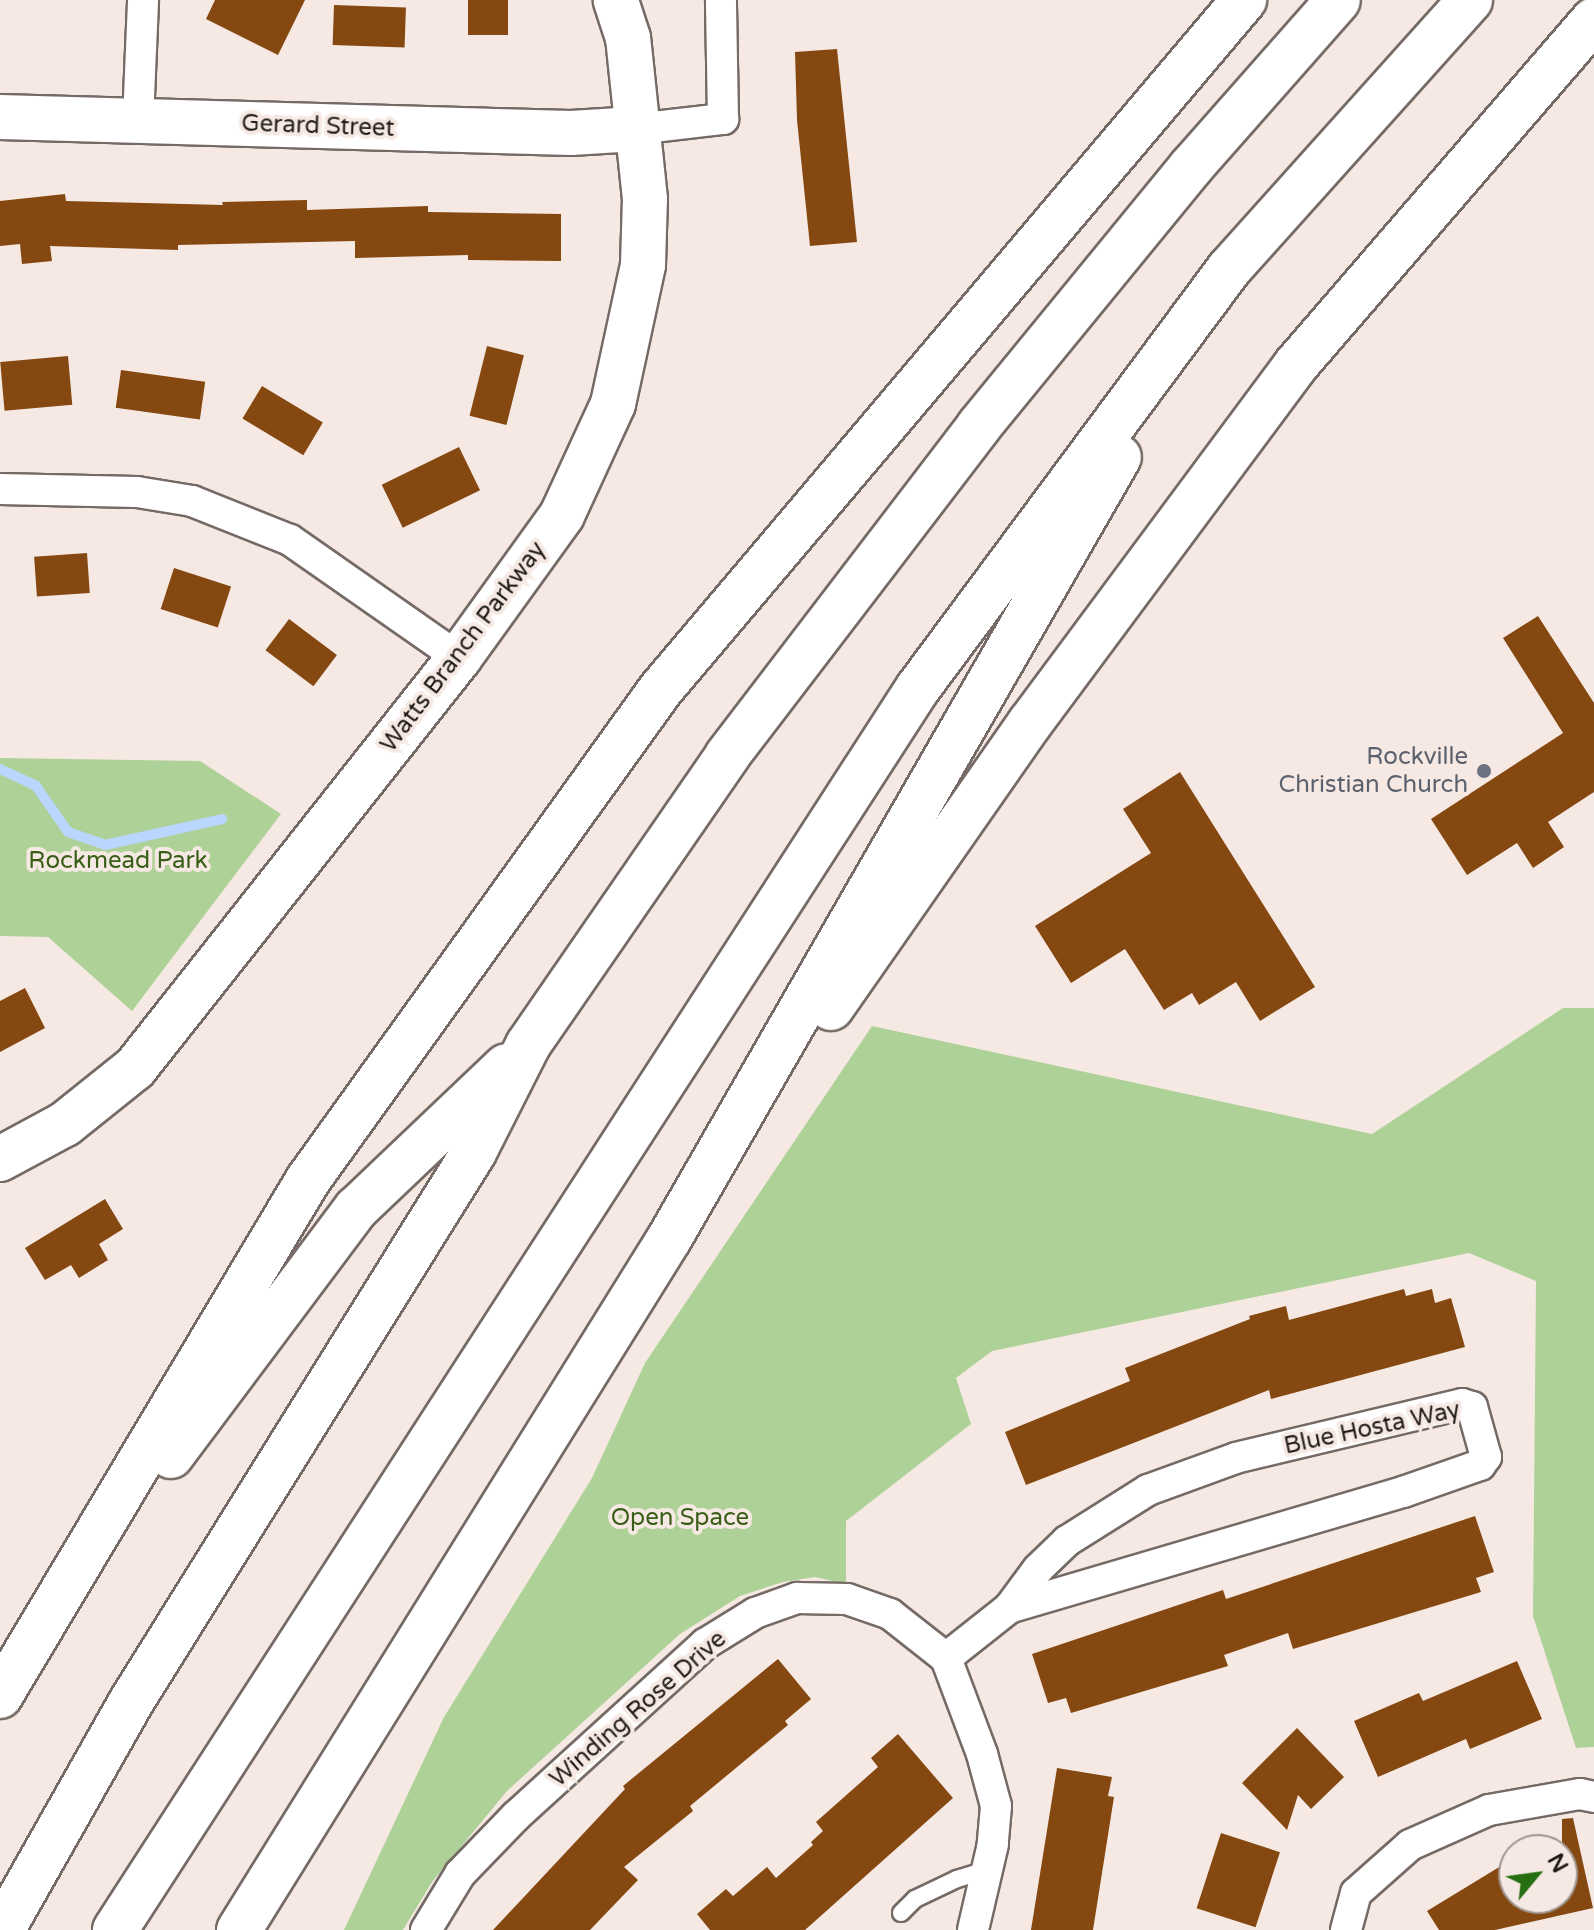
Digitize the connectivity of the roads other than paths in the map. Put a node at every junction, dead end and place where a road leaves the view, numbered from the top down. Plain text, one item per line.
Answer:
1 (143, 0) edge
2 (616, 0) edge
3 (721, 0) edge
4 (1244, 0) edge
5 (1338, 0) edge
6 (1470, 0) edge
7 (1594, 20) edge
8 (1594, 40) edge
9 (1524, 97) junction
10 (0, 117) edge
11 (138, 121) junction
12 (636, 129) junction
13 (1229, 269) junction
14 (0, 489) edge
15 (459, 658) junction
16 (528, 1045) junction
17 (0, 1159) edge
18 (669, 1239) junction
19 (1009, 1608) junction
20 (27, 1648) junction
21 (946, 1658) junction
22 (0, 1696) edge
23 (1594, 1797) edge
24 (986, 1870) junction
25 (901, 1913) dead end
26 (2, 1930) edge
27 (115, 1930) edge
28 (239, 1930) edge
29 (426, 1930) edge
30 (973, 1930) edge
31 (1346, 1930) edge

1 - 11 street
2 - 12 main road, Watts Branch Parkway
3 - 12 street
4 - 20 main road
5 - 16 main road
6 - 13 main road
7 - 9 main road
8 - 9 main road
9 - 18 main road
10 - 11 main road, Gerard Street
11 - 12 main road, Gerard Street
12 - 15 main road, Watts Branch Parkway
13 - 18 main road
13 - 27 main road
14 - 15 street
15 - 17 main road, Watts Branch Parkway
16 - 20 main road
16 - 26 main road
18 - 28 main road
19 - 19 street, Blue Hosta Way
19 - 21 street, Blue Hosta Way
20 - 22 main road
21 - 24 street
21 - 29 street, Winding Rose Drive
23 - 31 street
24 - 25 lane
24 - 30 street

